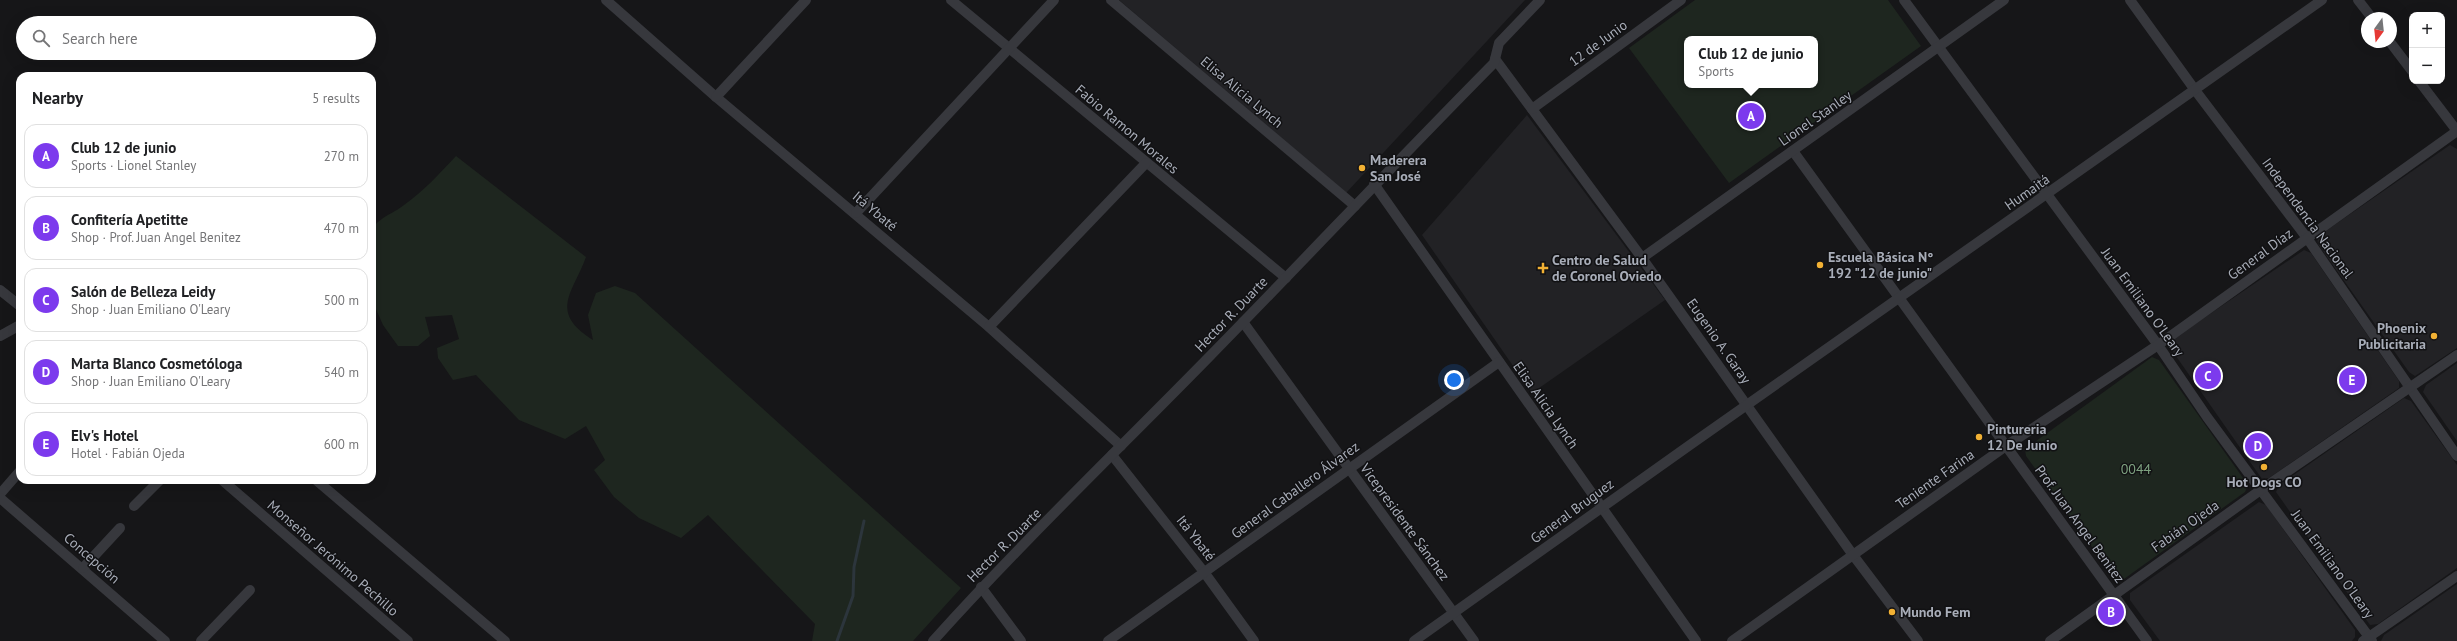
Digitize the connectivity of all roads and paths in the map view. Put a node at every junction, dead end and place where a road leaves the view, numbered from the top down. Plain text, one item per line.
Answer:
1 (606, 0) edge
2 (806, 0) edge
3 (951, 0) edge
4 (1054, 0) edge
5 (1111, 0) edge
6 (1540, 0) edge
7 (1904, 0) edge
8 (2004, 0) edge
9 (2130, 0) edge
10 (2322, 0) edge
11 (2358, 0) edge
12 (1677, 1) edge
13 (2367, 12) edge
14 (1007, 48) junction
15 (1938, 48) junction
16 (2395, 48) edge
17 (1495, 59) junction
18 (2409, 67) edge
19 (2421, 84) edge
20 (2195, 90) junction
21 (716, 97) junction
22 (1532, 109) junction
23 (2457, 131) edge
24 (1793, 151) junction
25 (1146, 163) junction
26 (1374, 184) junction
27 (2047, 196) junction
28 (1355, 206) junction
29 (856, 213) junction
30 (2307, 238) junction
31 (1642, 258) junction
32 (1286, 278) junction
33 (0, 290) edge
34 (1900, 298) junction
35 (16, 303) edge
36 (1243, 322) junction
37 (16, 327) edge
38 (989, 327) junction
39 (0, 336) edge
40 (2158, 345) junction
41 (2457, 355) edge
42 (1499, 362) junction
43 (2410, 387) junction
44 (1746, 404) junction
45 (1121, 446) junction
46 (2006, 446) junction
47 (1112, 455) junction
48 (2457, 456) edge
49 (1349, 469) junction
50 (16, 475) edge
51 (156, 484) edge
52 (227, 484) edge
53 (321, 484) edge
54 (2262, 489) junction
55 (0, 494) edge
56 (0, 498) edge
57 (134, 506) dead end
58 (1600, 507) junction
59 (120, 528) dead end
60 (1853, 555) junction
61 (83, 568) junction
62 (1204, 572) junction
63 (2457, 576) edge
64 (982, 587) junction
65 (250, 590) dead end
66 (2113, 594) junction
67 (1454, 613) junction
68 (2368, 640) edge
69 (165, 641) edge
70 (202, 641) edge
71 (408, 641) edge
72 (505, 641) edge
73 (932, 641) edge
74 (1021, 641) edge
75 (1108, 641) edge
76 (1254, 641) edge
77 (1414, 641) edge
78 (1474, 641) edge
79 (1696, 641) edge
80 (1732, 641) edge
81 (1918, 641) edge
82 (2050, 641) edge
83 (2147, 641) edge

1 - 21 street, Itá Ybaté
2 - 21 street
3 - 14 street, Fabio Ramon Morales
4 - 14 street
5 - 28 street, Elisa Alicia Lynch
6 - 17 street, Hector R. Duarte
7 - 15 street, Juan Emiliano O'Leary
8 - 15 street, Lionel Stanley
9 - 20 street, Independencia Nacional
10 - 20 street, Humaitá
11 - 13 street
12 - 22 street, 12 de Junio
14 - 25 street, Fabio Ramon Morales
14 - 29 street
15 - 24 street, Lionel Stanley
15 - 27 street, Juan Emiliano O'Leary
16 - 18 street
17 - 22 street, Eugenio A. Garay
17 - 26 street, Hector R. Duarte
19 - 23 street
20 - 27 street, Humaitá
20 - 30 street, Independencia Nacional
21 - 29 street, Itá Ybaté
22 - 31 street, Eugenio A. Garay
23 - 30 street, General Díaz
24 - 31 street, Lionel Stanley
24 - 34 street, Prof. Juan Angel Benitez
25 - 32 street, Fabio Ramon Morales
25 - 38 street
26 - 28 street, Hector R. Duarte
26 - 42 street, Elisa Alicia Lynch
27 - 34 street, Humaitá
27 - 40 street, Juan Emiliano O'Leary
28 - 32 street, Hector R. Duarte
29 - 38 street, Itá Ybaté
30 - 40 street, General Díaz
30 - 43 street, Independencia Nacional
31 - 44 street, Eugenio A. Garay
32 - 36 street, Hector R. Duarte
33 - 35 street
34 - 44 street, Humaitá
34 - 46 street, Prof. Juan Angel Benitez
36 - 45 street, Hector R. Duarte
36 - 49 street, Vicepresidente Sánchez
37 - 39 street
38 - 45 street, Itá Ybaté
40 - 46 street, Teniente Farina
40 - 54 street, Juan Emiliano O'Leary
41 - 43 street, Fabián Ojeda
42 - 49 street, General Caballero Álvarez
42 - 58 street, Elisa Alicia Lynch
43 - 48 street, Independencia Nacional
43 - 54 street, Fabián Ojeda
44 - 58 street, General Bruguez
44 - 60 street, Eugenio A. Garay
45 - 47 street, Hector R. Duarte
46 - 60 street, Teniente Farina
46 - 66 street, Prof. Juan Angel Benitez
47 - 62 street, Itá Ybaté
47 - 64 street, Hector R. Duarte
49 - 62 street, General Caballero Álvarez
49 - 67 street, Vicepresidente Sánchez
50 - 55 street
51 - 57 street
52 - 71 street, Monseñor Jerónimo Pechillo
53 - 72 street
54 - 66 street, Fabián Ojeda
54 - 68 street, Juan Emiliano O'Leary
56 - 61 street, Concepción
58 - 67 street, General Bruguez
58 - 79 street, Elisa Alicia Lynch
59 - 61 street
60 - 80 street, Teniente Farina
60 - 81 street, Eugenio A. Garay
61 - 69 street, Concepción
62 - 75 street, General Caballero Álvarez
62 - 76 street, Itá Ybaté
63 - 68 street
64 - 73 street, Hector R. Duarte
64 - 74 street
65 - 70 street
66 - 82 street, Fabián Ojeda
66 - 83 street, Prof. Juan Angel Benitez
67 - 77 street, General Bruguez
67 - 78 street, Vicepresidente Sánchez

